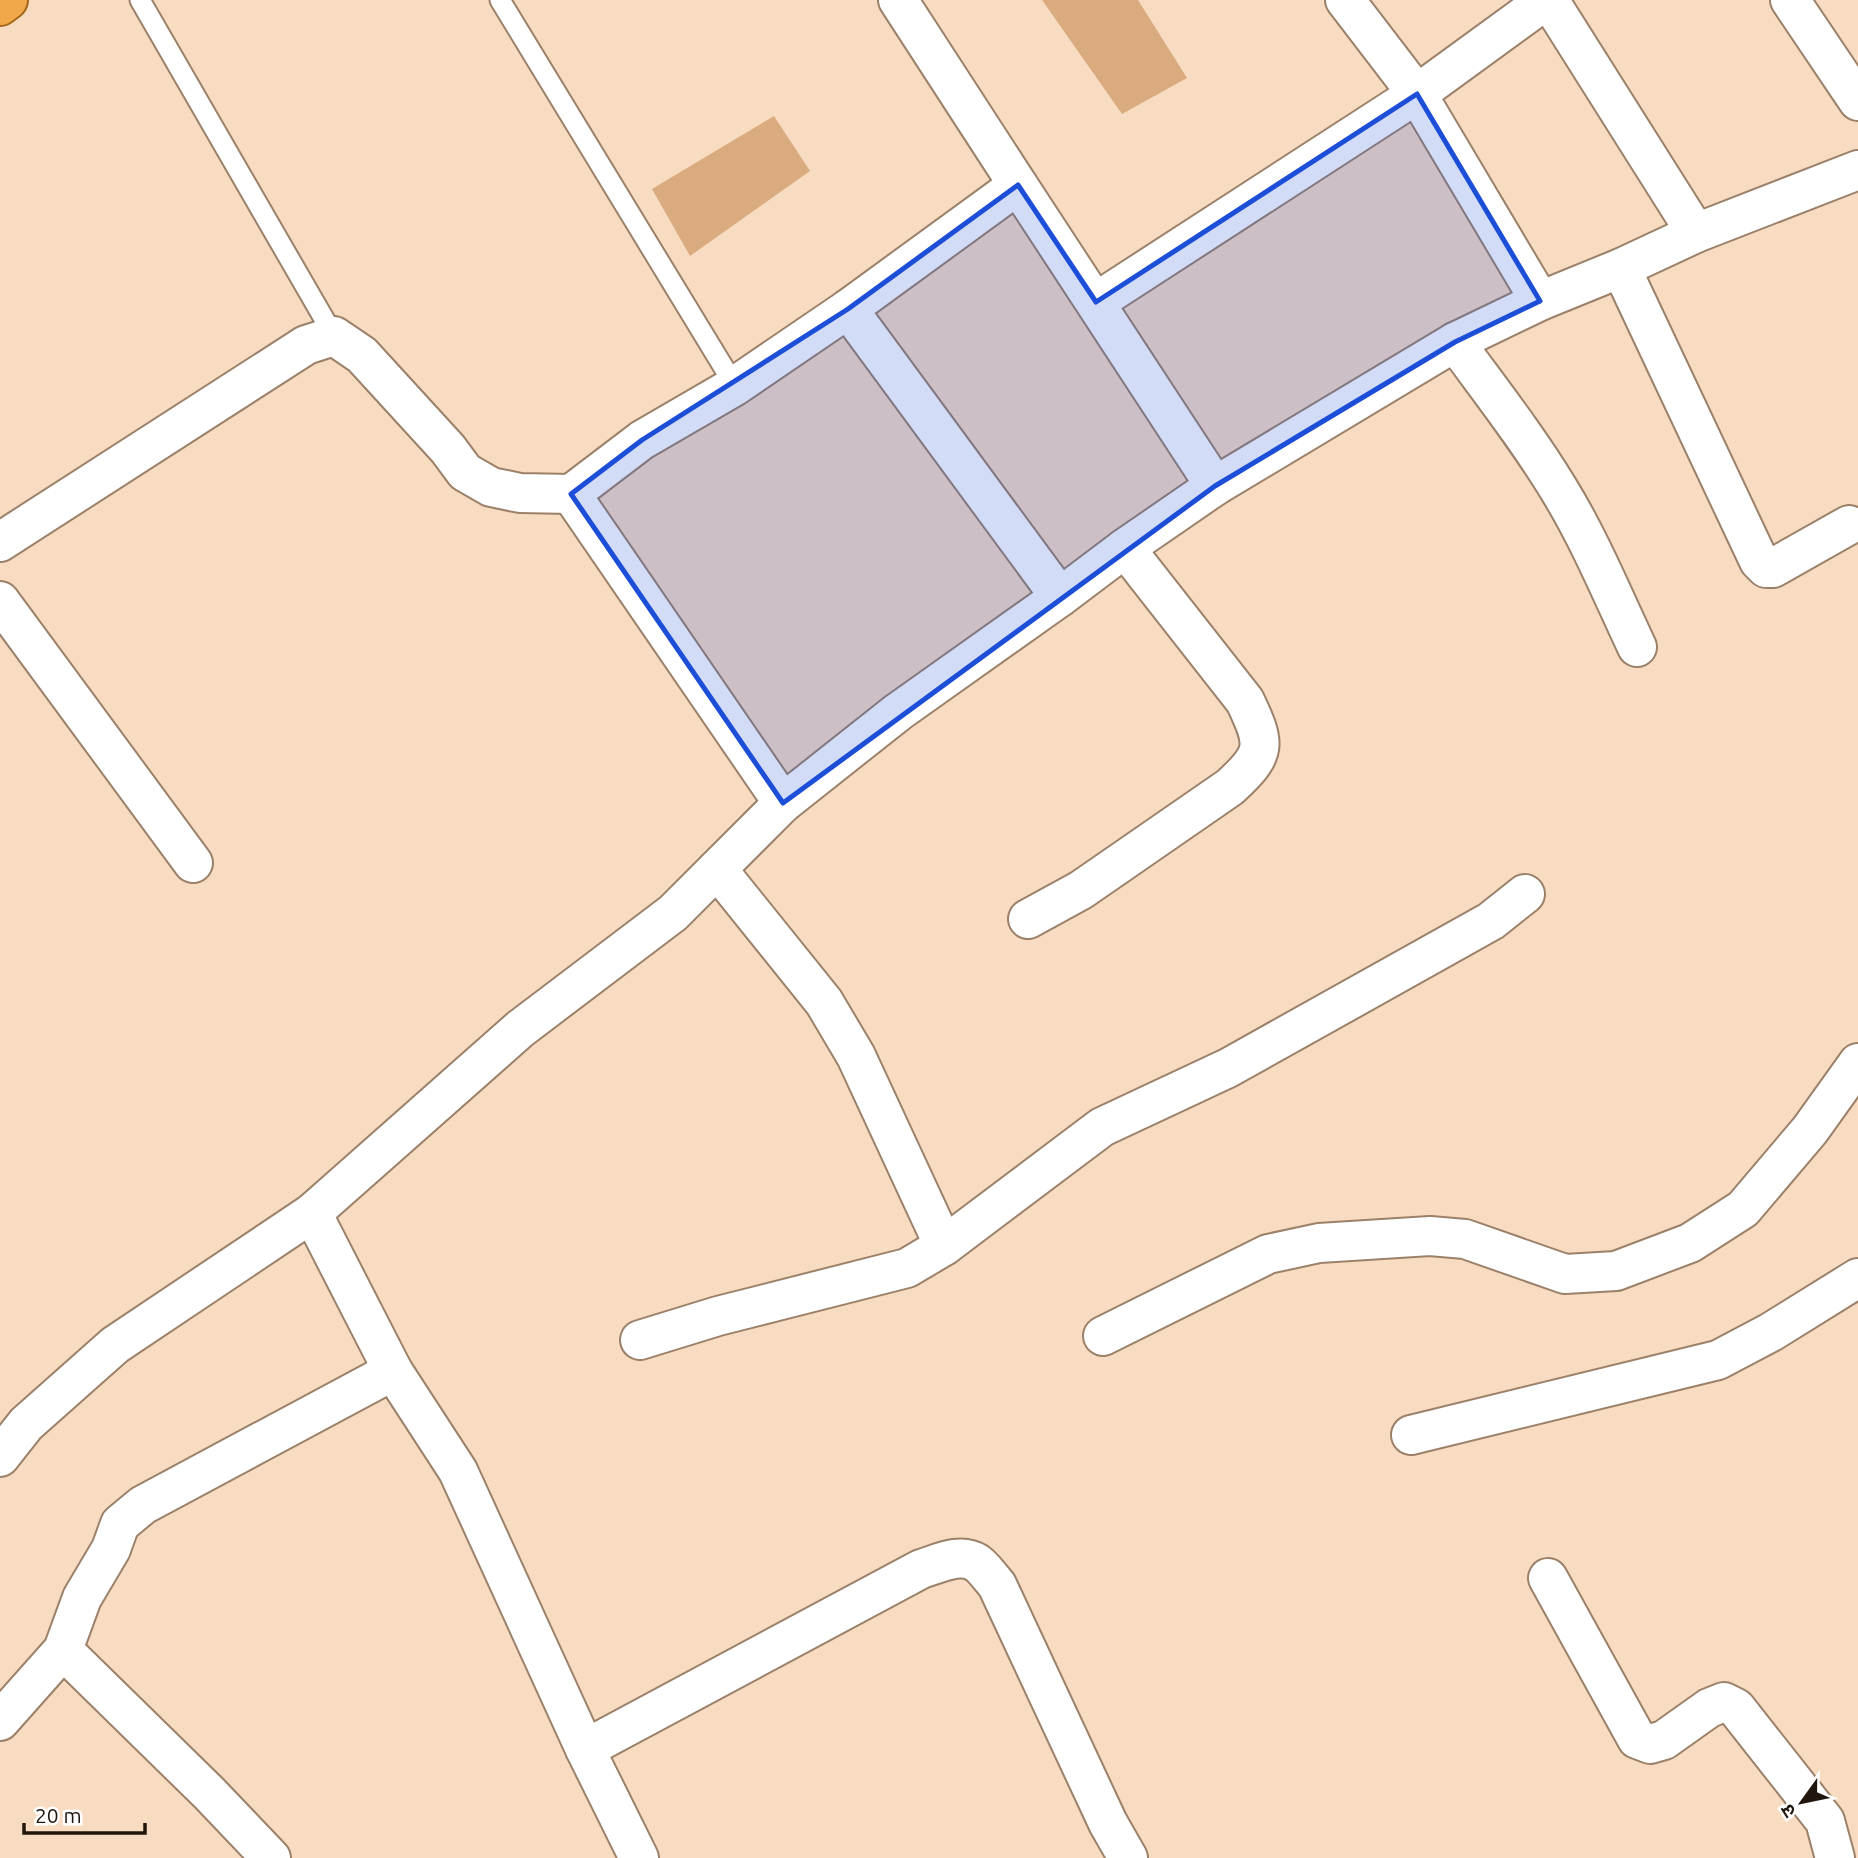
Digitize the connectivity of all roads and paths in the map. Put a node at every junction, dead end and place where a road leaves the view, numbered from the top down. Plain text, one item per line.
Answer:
1 (8, 0) edge
2 (140, 0) edge
3 (500, 0) edge
4 (898, 0) edge
5 (1345, 0) edge
6 (1548, 0) edge
7 (1790, 0) edge
8 (0, 6) edge
9 (1418, 94) junction
10 (1858, 101) edge
11 (1858, 170) edge
12 (1018, 185) junction
13 (1696, 233) junction
14 (1621, 268) junction
15 (1540, 301) junction
16 (1096, 302) junction
17 (848, 309) junction
18 (334, 336) junction
19 (1455, 342) junction
20 (735, 386) junction
21 (1215, 486) junction
22 (571, 494) junction
23 (1849, 525) dead end
24 (0, 542) edge
25 (1125, 548) junction
26 (1059, 597) junction
27 (0, 601) edge
28 (1637, 647) dead end
29 (783, 803) junction
30 (193, 863) dead end
31 (718, 869) junction
32 (1525, 894) dead end
33 (1028, 919) dead end
34 (1858, 1063) edge
35 (312, 1213) junction
36 (944, 1246) junction
37 (1858, 1279) edge
38 (1103, 1336) dead end
39 (640, 1340) dead end
40 (393, 1371) junction
41 (1410, 1435) dead end
42 (0, 1457) edge
43 (1548, 1578) dead end
44 (63, 1650) junction
45 (0, 1721) edge
46 (585, 1749) junction
47 (271, 1858) edge
48 (639, 1858) edge
49 (1128, 1858) edge
50 (1835, 1858) edge

1 - 8 highway
2 - 18 lane
3 - 20 lane
4 - 12 street
5 - 9 street
6 - 9 street
6 - 13 street
7 - 10 street
9 - 15 street
9 - 16 street
11 - 13 street
12 - 16 street
12 - 17 street
13 - 14 street
14 - 15 street
14 - 23 street
15 - 19 street
16 - 21 street
17 - 20 street
17 - 26 street
18 - 22 street
18 - 24 street
19 - 21 street
19 - 28 street
20 - 22 street
21 - 25 street
22 - 29 street
25 - 26 street
25 - 33 street
26 - 29 street
27 - 30 street
29 - 31 street
31 - 35 street
31 - 36 street
32 - 36 street
34 - 38 street
35 - 40 street
35 - 42 street
36 - 39 street
37 - 41 street
40 - 44 street
40 - 46 street
43 - 50 street
44 - 45 street
44 - 47 street
46 - 48 street
46 - 49 street

